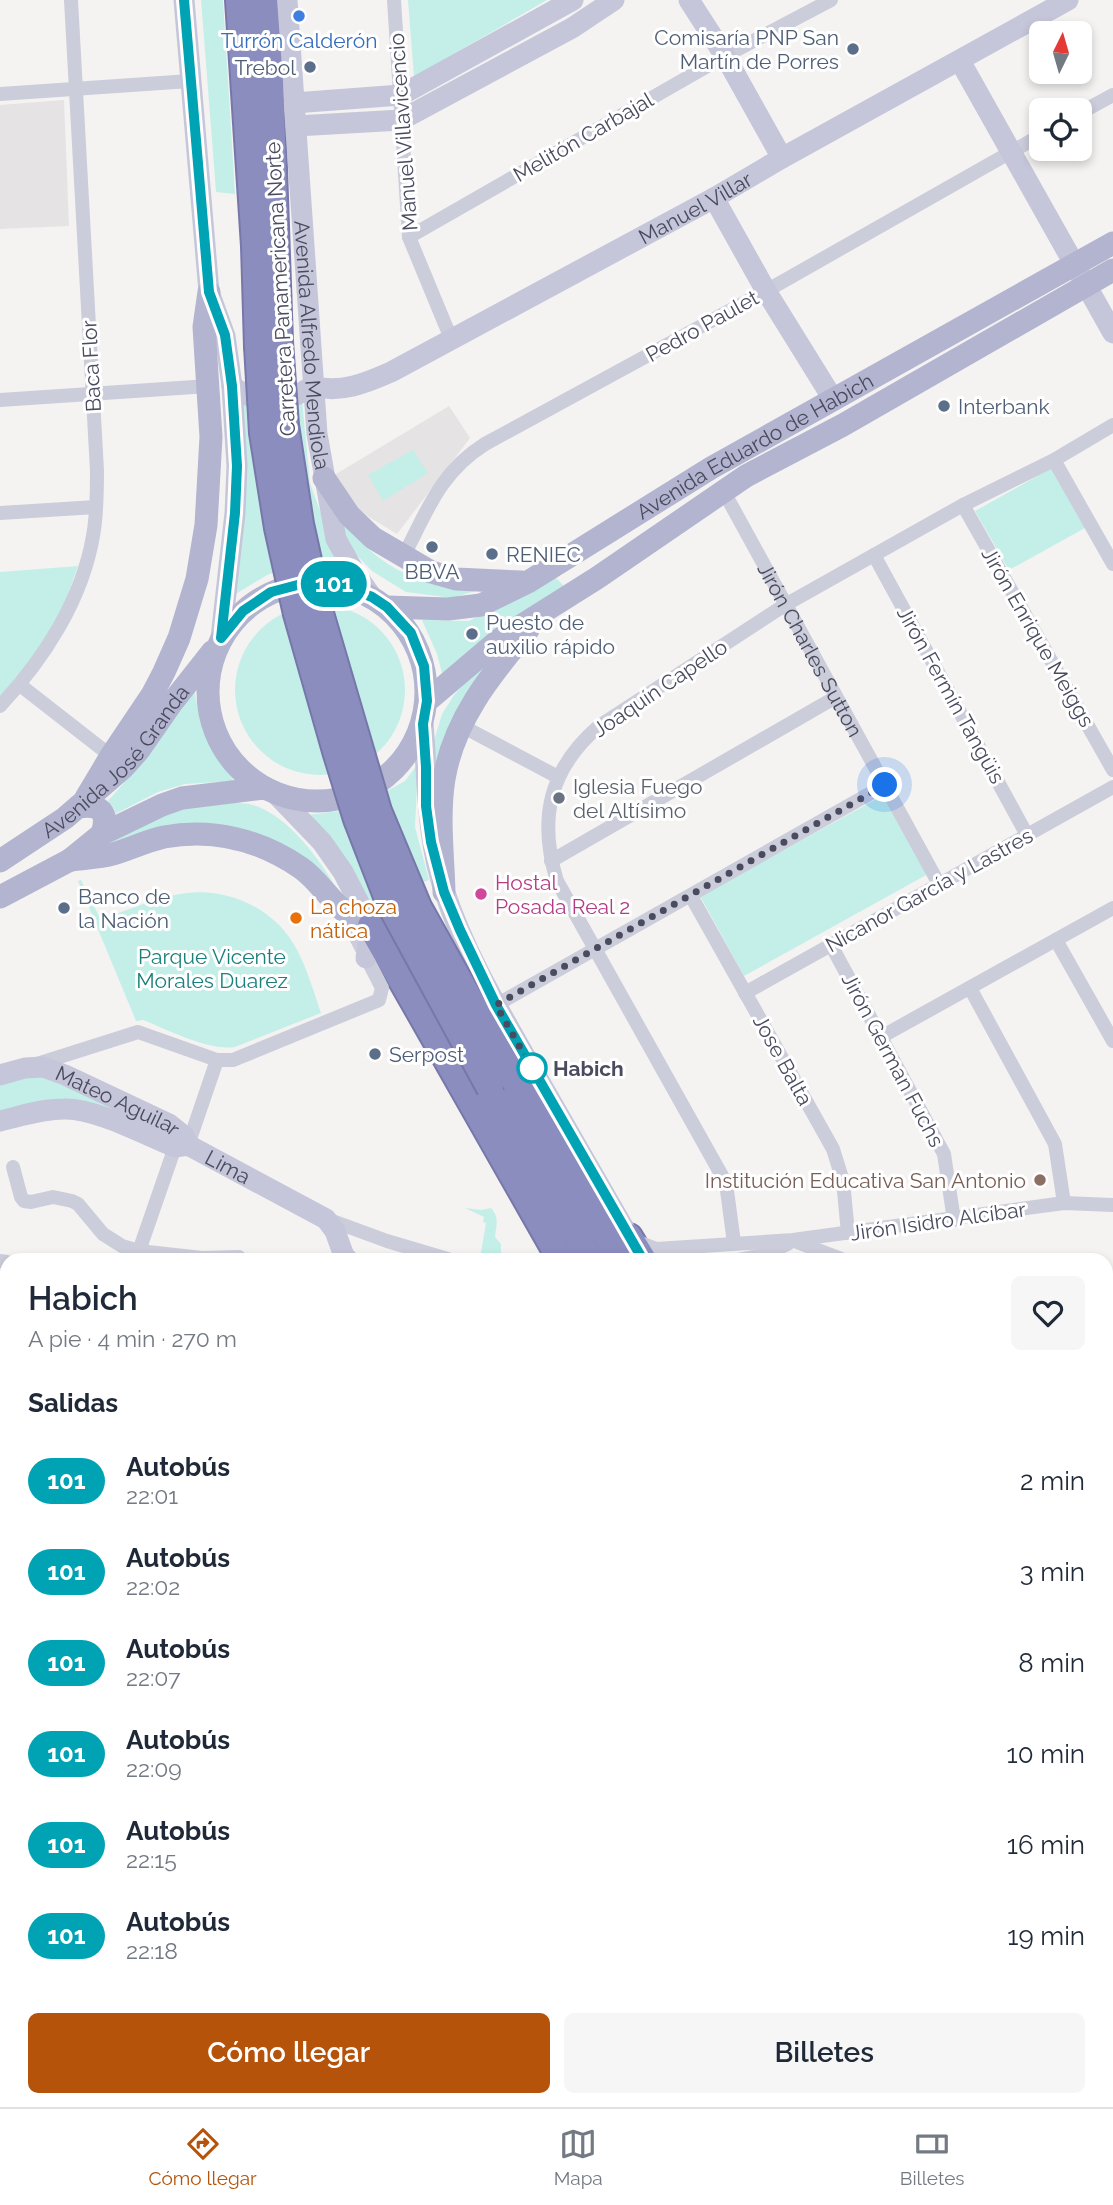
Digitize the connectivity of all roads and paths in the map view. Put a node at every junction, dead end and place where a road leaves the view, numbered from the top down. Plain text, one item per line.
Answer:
1 (71, 0) edge
2 (184, 0) edge
3 (239, 0) edge
4 (264, 0) edge
5 (287, 0) edge
6 (394, 0) edge
7 (614, 0) edge
8 (690, 0) edge
9 (1068, 0) edge
10 (565, 2) edge
11 (822, 2) edge
12 (725, 56) junction
13 (960, 61) junction
14 (191, 81) junction
15 (76, 90) junction
16 (0, 94) edge
17 (1113, 94) edge
18 (401, 95) junction
19 (295, 103) junction
20 (1092, 106) edge
21 (401, 120) junction
22 (296, 127) junction
23 (1029, 142) edge
24 (1010, 152) junction
25 (782, 158) junction
26 (715, 198) junction
27 (409, 237) junction
28 (1113, 243) edge
29 (1074, 264) junction
30 (1113, 270) edge
31 (1086, 284) junction
32 (766, 291) junction
33 (209, 292) junction
34 (1113, 333) edge
35 (452, 341) junction
36 (268, 344) junction
37 (209, 386) junction
38 (232, 386) junction
39 (313, 386) junction
40 (93, 394) junction
41 (833, 399) junction
42 (0, 400) edge
43 (1113, 425) edge
44 (1054, 460) junction
45 (324, 478) junction
46 (723, 490) junction
47 (963, 505) junction
48 (96, 507) junction
49 (0, 513) edge
50 (874, 555) junction
51 (403, 557) junction
52 (564, 560) junction
53 (1113, 564) edge
54 (528, 582) junction
55 (583, 587) junction
56 (379, 602) junction
57 (785, 605) junction
58 (543, 611) junction
59 (219, 643) junction
60 (20, 685) junction
61 (836, 697) junction
62 (0, 706) edge
63 (425, 713) junction
64 (460, 725) junction
65 (111, 756) junction
66 (1113, 770) edge
67 (558, 777) junction
68 (885, 785) junction
69 (1113, 787) edge
70 (270, 790) junction
71 (82, 803) junction
72 (102, 834) junction
73 (1027, 835) junction
74 (70, 860) junction
75 (0, 861) edge
76 (551, 861) junction
77 (939, 884) junction
78 (444, 892) junction
79 (691, 896) junction
80 (0, 897) edge
81 (1113, 908) edge
82 (342, 909) junction
83 (371, 926) junction
84 (1056, 940) junction
85 (831, 945) junction
86 (595, 950) junction
87 (366, 958) junction
88 (970, 988) junction
89 (745, 993) junction
90 (496, 1005) junction
91 (881, 1037) junction
92 (1113, 1041) edge
93 (217, 1060) junction
94 (25, 1068) junction
95 (0, 1075) edge
96 (0, 1121) edge
97 (182, 1146) junction
98 (13, 1167) dead end
99 (1113, 1197) edge
100 (1064, 1203) junction
101 (1082, 1203) junction
102 (1113, 1205) edge
103 (326, 1219) junction
104 (954, 1220) junction
105 (848, 1233) junction
106 (793, 1240) junction
107 (734, 1243) junction
108 (625, 1248) edge
109 (139, 1251) junction
110 (157, 1253) edge
111 (343, 1253) edge
112 (427, 1253) edge
113 (557, 1253) edge
114 (588, 1253) edge
115 (770, 1253) edge
116 (827, 1253) edge

1 - 15 street, Baca Flor
2 - 14 street
3 - 36 highway, Carretera Panamericana Norte
4 - 36 highway, Carretera Panamericana Norte
5 - 19 street, Avenida Alfredo Mendiola
6 - 18 street, Manuel Villavicencio
7 - 21 street
8 - 12 street
9 - 13 street, Manuel Villar
10 - 18 street
11 - 12 street, Melitón Carbajal
12 - 25 street
12 - 27 street, Melitón Carbajal
13 - 24 street
13 - 25 street, Manuel Villar
14 - 15 street
14 - 33 street
15 - 16 street
15 - 40 street, Baca Flor
17 - 20 street
18 - 19 street
18 - 21 street, Manuel Villavicencio
19 - 22 street, Avenida Alfredo Mendiola
21 - 22 street
21 - 27 street, Manuel Villavicencio
22 - 39 street, Avenida Alfredo Mendiola
23 - 24 street, Pedro Paulet
24 - 29 street
24 - 32 street, Pedro Paulet
25 - 26 street, Manuel Villar
26 - 32 street
26 - 35 street, Manuel Villar
27 - 35 street, Manuel Villavicencio
28 - 29 main road, Avenida Eduardo de Habich
29 - 31 street
29 - 41 main road, Avenida Eduardo de Habich
30 - 31 main road, Avenida Eduardo de Habich
31 - 34 street
31 - 46 main road, Avenida Eduardo de Habich
32 - 41 street
32 - 51 street, Pedro Paulet
33 - 37 main road
33 - 38 street
35 - 39 street, Manuel Villar
36 - 108 highway, Carretera Panamericana Norte, bridge
36 - 114 highway, Carretera Panamericana Norte, bridge
37 - 40 street
37 - 65 main road
38 - 39 street
38 - 59 street
39 - 45 street, Avenida Alfredo Mendiola
40 - 42 street
40 - 48 street, Baca Flor
41 - 52 main road, Avenida Eduardo de Habich
43 - 44 street, Joaquín Capello
44 - 47 street, Joaquín Capello
44 - 53 street
45 - 51 main road
45 - 56 street, Avenida Alfredo Mendiola
46 - 55 main road, Avenida Eduardo de Habich
46 - 57 street, Jirón Charles Sutton
47 - 50 street, Joaquín Capello
47 - 66 street, Jirón Enrique Meiggs
48 - 49 street
48 - 60 street, Baca Flor
50 - 57 street, Joaquín Capello
50 - 73 street, Jirón Fermín Tangüis
51 - 54 main road
52 - 54 main road, Avenida Eduardo de Habich
52 - 55 main road
54 - 56 main road, Avenida Eduardo de Habich
55 - 58 main road, Avenida Eduardo de Habich
56 - 59 main road
56 - 63 main road
57 - 61 street, Jirón Charles Sutton
57 - 67 street, Joaquín Capello
58 - 63 main road, Avenida Eduardo de Habich
58 - 64 main road
59 - 70 main road
59 - 71 main road, Avenida José Granda
60 - 62 street, Baca Flor
60 - 65 street
61 - 68 street, Jirón Charles Sutton
61 - 76 street
63 - 70 main road
63 - 78 street
64 - 67 street
64 - 78 main road
65 - 71 main road
67 - 76 street, Joaquín Capello
68 - 77 street, Jirón Charles Sutton
68 - 79 street
69 - 73 street, Nicanor García y Lastres
70 - 72 main road, Avenida José Granda
70 - 83 street
71 - 72 main road
71 - 75 main road, Avenida José Granda
72 - 74 main road, Avenida José Granda
73 - 77 street, Nicanor García y Lastres
74 - 80 main road, Avenida José Granda
74 - 82 main road
76 - 86 street, Joaquín Capello
77 - 85 street, Nicanor García y Lastres
78 - 83 street
78 - 90 street
79 - 86 street
79 - 89 street, Jose Balta
81 - 84 street
82 - 83 main road
82 - 87 street
83 - 87 street
83 - 113 highway
84 - 88 street
84 - 92 street
85 - 89 street, Nicanor García y Lastres
85 - 91 street, Jirón German Fuchs
86 - 90 street
86 - 107 street, Joaquín Capello
87 - 93 street
88 - 91 street
88 - 100 street
89 - 105 street, Jose Balta
90 - 108 street
91 - 104 street, Jirón German Fuchs
93 - 94 street
93 - 97 street
94 - 95 street, Mateo Aguilar
94 - 97 street, Mateo Aguilar
96 - 97 street, Lima
97 - 103 street, Lima
97 - 109 street
98 - 109 street
99 - 101 street, Jirón Isidro Alcíbar
100 - 101 street, Jirón Isidro Alcíbar
100 - 104 street, Jirón Isidro Alcíbar
101 - 102 street, Jirón Isidro Alcíbar
103 - 111 street
103 - 112 street, Lima
104 - 105 street, Jirón Isidro Alcíbar
105 - 106 street, Jirón Isidro Alcíbar
106 - 107 street, Jirón Isidro Alcíbar
106 - 115 street, Jirón Isidro Alcíbar
106 - 116 street
107 - 108 street, Jirón Isidro Alcíbar
109 - 110 street

